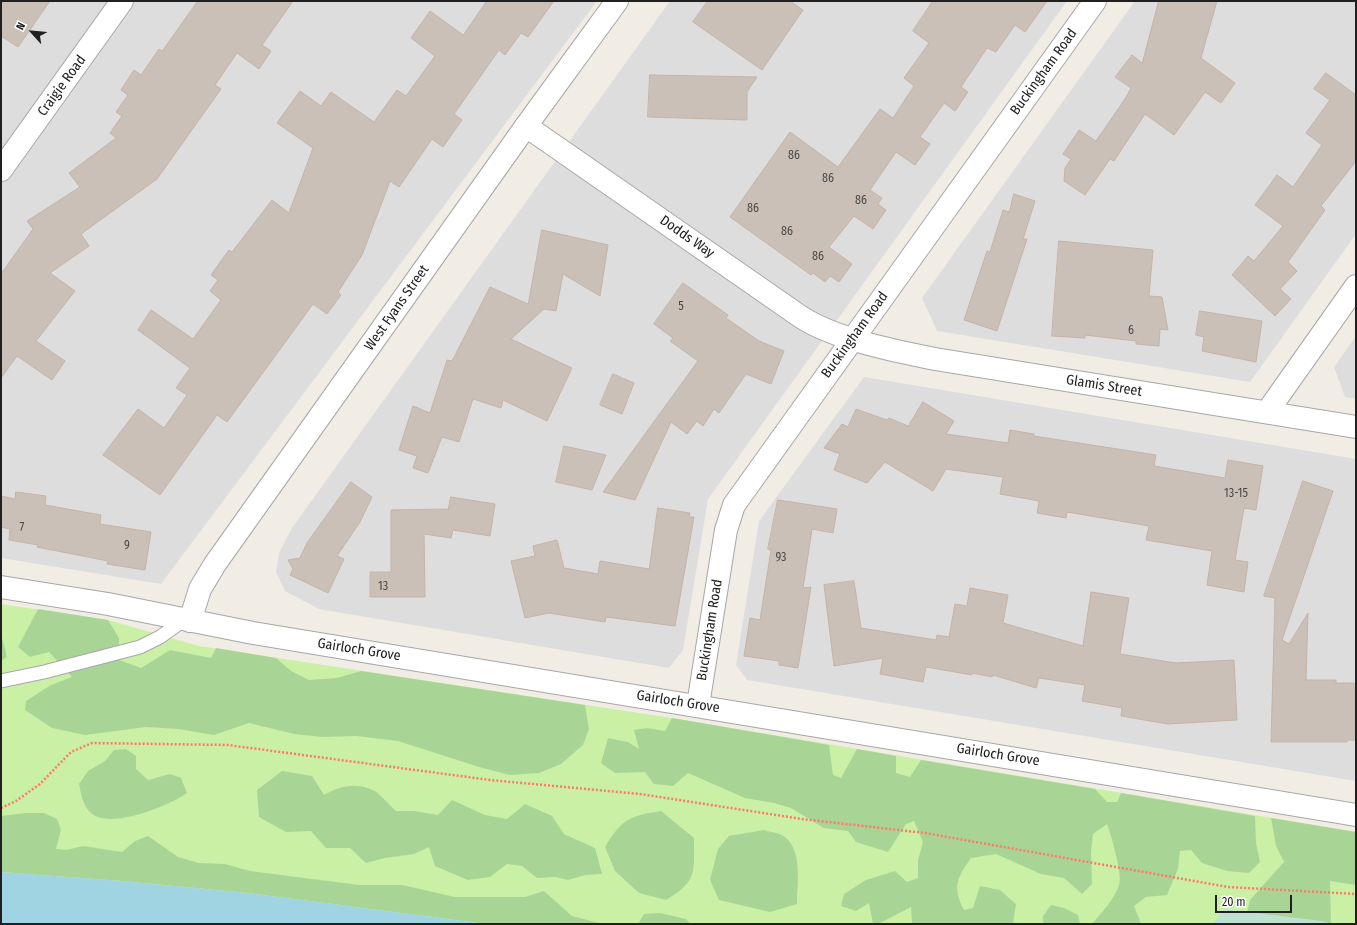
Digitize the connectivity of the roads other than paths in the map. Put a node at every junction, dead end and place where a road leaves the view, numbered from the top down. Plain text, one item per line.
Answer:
1 (122, 1) edge
2 (617, 1) edge
3 (1095, 1) edge
4 (526, 126) junction
5 (1, 170) edge
6 (1356, 286) edge
7 (853, 338) junction
8 (1267, 412) junction
9 (1356, 427) edge
10 (1, 587) edge
11 (187, 620) junction
12 (1, 681) edge
13 (698, 705) junction
14 (1356, 815) edge

1 - 5 street, Craigie Road
2 - 4 street, West Fyans Street
3 - 7 street, Buckingham Road
4 - 7 street, Dodds Way
4 - 11 street, West Fyans Street
6 - 8 street
7 - 8 street, Glamis Street
7 - 13 street, Buckingham Road
8 - 9 street, Glamis Street
10 - 11 street, Gairloch Grove
11 - 12 lane
11 - 13 street, Gairloch Grove
13 - 14 street, Gairloch Grove

